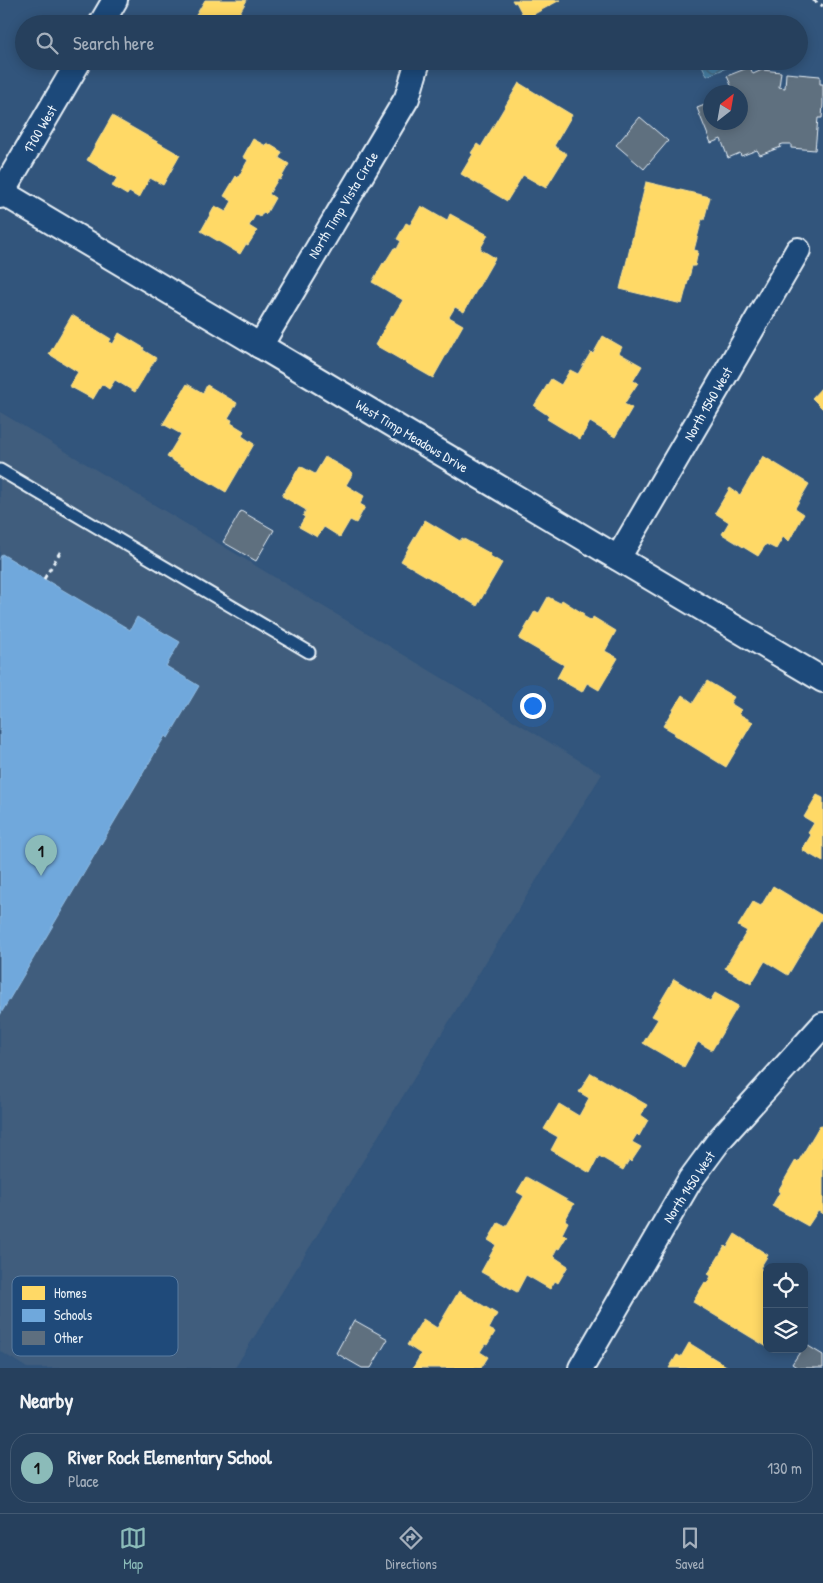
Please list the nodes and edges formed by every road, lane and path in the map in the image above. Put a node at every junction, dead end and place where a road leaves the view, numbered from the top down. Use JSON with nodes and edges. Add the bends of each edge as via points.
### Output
{"nodes":[{"id":1,"x":115,"y":0,"type":"edge"},
{"id":2,"x":813,"y":0,"type":"edge"},
{"id":3,"x":823,"y":6,"type":"edge"},
{"id":4,"x":106,"y":15,"type":"edge"},
{"id":5,"x":74,"y":70,"type":"edge"},
{"id":6,"x":415,"y":70,"type":"edge"},
{"id":7,"x":1,"y":193,"type":"edge"},
{"id":8,"x":798,"y":250,"type":"dead end"},
{"id":9,"x":260,"y":346,"type":"junction"},
{"id":10,"x":0,"y":470,"type":"edge"},
{"id":11,"x":62,"y":549,"type":"dead end"},
{"id":12,"x":618,"y":558,"type":"junction"},
{"id":13,"x":44,"y":579,"type":"dead end"},
{"id":14,"x":309,"y":652,"type":"dead end"},
{"id":15,"x":823,"y":680,"type":"edge"},
{"id":16,"x":823,"y":1025,"type":"edge"},
{"id":17,"x":581,"y":1368,"type":"edge"}],
"edges":[{"from":1,"to":4,"type":"street"},
{"from":2,"to":3,"type":"path"},
{"from":5,"to":7,"type":"street","name":"1700 West"},
{"from":6,"to":9,"type":"street","name":"North Timp Vista Circle","via":[[407,98]]},
{"from":7,"to":9,"type":"street","name":"West Timp Meadows Drive"},
{"from":8,"to":12,"type":"street","name":"North 1540 West"},
{"from":9,"to":12,"type":"street","name":"West Timp Meadows Drive"},
{"from":10,"to":14,"type":"lane"},
{"from":11,"to":13,"type":"path"},
{"from":12,"to":15,"type":"street","name":"West Timp Meadows Drive"},
{"from":16,"to":17,"type":"street","name":"North 1450 West","via":[[721,1138],[690,1180]]}]}
